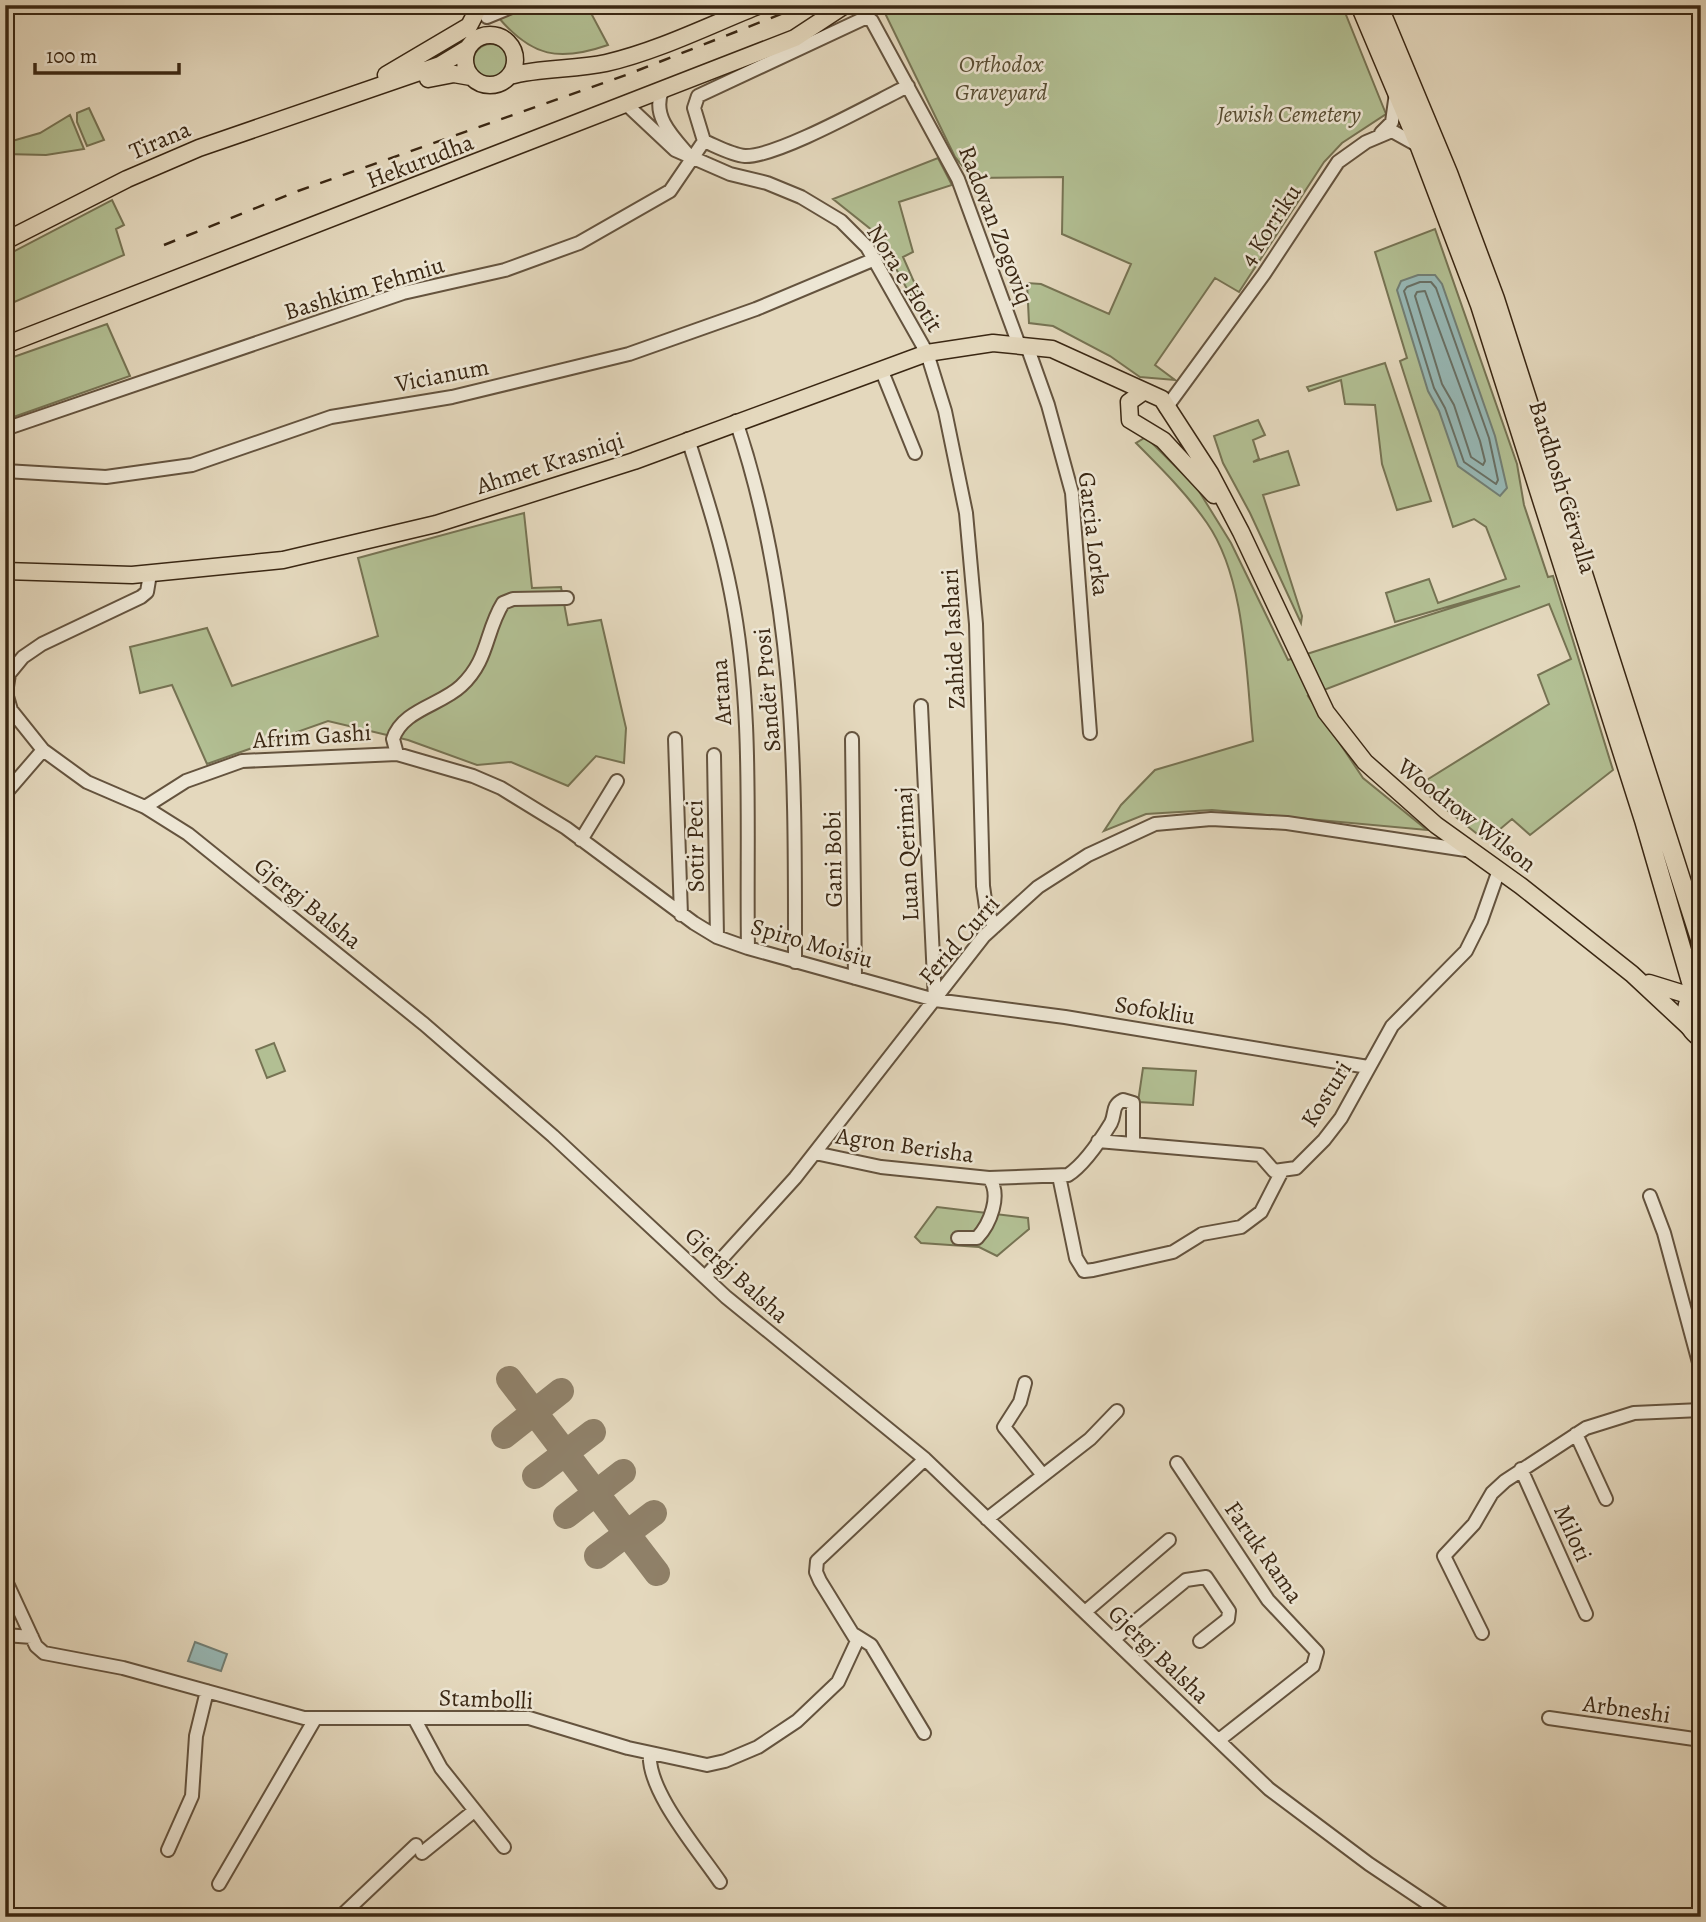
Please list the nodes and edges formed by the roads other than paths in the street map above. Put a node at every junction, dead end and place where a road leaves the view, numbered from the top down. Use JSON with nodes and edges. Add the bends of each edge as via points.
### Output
{"nodes":[{"id":1,"x":516,"y":5,"type":"edge"},
{"id":2,"x":760,"y":5,"type":"edge"},
{"id":3,"x":845,"y":5,"type":"edge"},
{"id":4,"x":1360,"y":5,"type":"edge"},
{"id":5,"x":1378,"y":5,"type":"edge"},
{"id":6,"x":483,"y":8,"type":"edge"},
{"id":7,"x":501,"y":38,"type":"junction"},
{"id":8,"x":470,"y":45,"type":"junction"},
{"id":9,"x":514,"y":53,"type":"junction"},
{"id":10,"x":570,"y":66,"type":"junction"},
{"id":11,"x":509,"y":76,"type":"junction"},
{"id":12,"x":471,"y":77,"type":"junction"},
{"id":13,"x":908,"y":86,"type":"junction"},
{"id":14,"x":1396,"y":89,"type":"junction"},
{"id":15,"x":662,"y":91,"type":"junction"},
{"id":16,"x":340,"y":99,"type":"junction"},
{"id":17,"x":626,"y":104,"type":"junction"},
{"id":18,"x":1381,"y":133,"type":"junction"},
{"id":19,"x":704,"y":141,"type":"junction"},
{"id":20,"x":1420,"y":146,"type":"junction"},
{"id":21,"x":694,"y":160,"type":"junction"},
{"id":22,"x":5,"y":242,"type":"edge"},
{"id":23,"x":875,"y":259,"type":"junction"},
{"id":24,"x":5,"y":345,"type":"edge"},
{"id":25,"x":1023,"y":345,"type":"junction"},
{"id":26,"x":928,"y":353,"type":"junction"},
{"id":27,"x":1092,"y":366,"type":"junction"},
{"id":28,"x":881,"y":369,"type":"junction"},
{"id":29,"x":1180,"y":389,"type":"junction"},
{"id":30,"x":1148,"y":392,"type":"junction"},
{"id":31,"x":1128,"y":408,"type":"junction"},
{"id":32,"x":1166,"y":409,"type":"junction"},
{"id":33,"x":736,"y":421,"type":"junction"},
{"id":34,"x":5,"y":429,"type":"edge"},
{"id":35,"x":1146,"y":430,"type":"junction"},
{"id":36,"x":688,"y":439,"type":"junction"},
{"id":37,"x":915,"y":453,"type":"dead end"},
{"id":38,"x":5,"y":471,"type":"edge"},
{"id":39,"x":1232,"y":515,"type":"junction"},
{"id":40,"x":5,"y":571,"type":"edge"},
{"id":41,"x":150,"y":574,"type":"junction"},
{"id":42,"x":567,"y":598,"type":"dead end"},
{"id":43,"x":7,"y":674,"type":"edge"},
{"id":44,"x":6,"y":699,"type":"edge"},
{"id":45,"x":921,"y":706,"type":"dead end"},
{"id":46,"x":1090,"y":733,"type":"dead end"},
{"id":47,"x":852,"y":738,"type":"dead end"},
{"id":48,"x":675,"y":739,"type":"dead end"},
{"id":49,"x":43,"y":750,"type":"junction"},
{"id":50,"x":397,"y":754,"type":"junction"},
{"id":51,"x":715,"y":755,"type":"dead end"},
{"id":52,"x":617,"y":781,"type":"dead end"},
{"id":53,"x":5,"y":794,"type":"edge"},
{"id":54,"x":145,"y":807,"type":"junction"},
{"id":55,"x":581,"y":840,"type":"junction"},
{"id":56,"x":1473,"y":852,"type":"junction"},
{"id":57,"x":1499,"y":870,"type":"junction"},
{"id":58,"x":681,"y":915,"type":"junction"},
{"id":59,"x":994,"y":927,"type":"junction"},
{"id":60,"x":717,"y":937,"type":"junction"},
{"id":61,"x":1701,"y":942,"type":"edge"},
{"id":62,"x":748,"y":948,"type":"junction"},
{"id":63,"x":794,"y":962,"type":"junction"},
{"id":64,"x":1632,"y":974,"type":"junction"},
{"id":65,"x":855,"y":978,"type":"junction"},
{"id":66,"x":1695,"y":991,"type":"edge"},
{"id":67,"x":935,"y":1000,"type":"junction"},
{"id":68,"x":1696,"y":1033,"type":"edge"},
{"id":69,"x":1368,"y":1067,"type":"junction"},
{"id":70,"x":1098,"y":1141,"type":"junction"},
{"id":71,"x":1133,"y":1144,"type":"junction"},
{"id":72,"x":815,"y":1153,"type":"junction"},
{"id":73,"x":1282,"y":1171,"type":"junction"},
{"id":74,"x":1059,"y":1176,"type":"junction"},
{"id":75,"x":989,"y":1178,"type":"junction"},
{"id":76,"x":1650,"y":1196,"type":"dead end"},
{"id":77,"x":958,"y":1238,"type":"dead end"},
{"id":78,"x":706,"y":1276,"type":"junction"},
{"id":79,"x":1701,"y":1370,"type":"edge"},
{"id":80,"x":1025,"y":1382,"type":"dead end"},
{"id":81,"x":1701,"y":1410,"type":"edge"},
{"id":82,"x":1117,"y":1411,"type":"dead end"},
{"id":83,"x":1576,"y":1434,"type":"junction"},
{"id":84,"x":925,"y":1460,"type":"junction"},
{"id":85,"x":1177,"y":1463,"type":"dead end"},
{"id":86,"x":1521,"y":1469,"type":"junction"},
{"id":87,"x":1042,"y":1474,"type":"junction"},
{"id":88,"x":1606,"y":1499,"type":"dead end"},
{"id":89,"x":986,"y":1520,"type":"junction"},
{"id":90,"x":1169,"y":1540,"type":"dead end"},
{"id":91,"x":5,"y":1579,"type":"edge"},
{"id":92,"x":1085,"y":1612,"type":"junction"},
{"id":93,"x":1586,"y":1614,"type":"dead end"},
{"id":94,"x":1482,"y":1633,"type":"dead end"},
{"id":95,"x":855,"y":1635,"type":"junction"},
{"id":96,"x":5,"y":1636,"type":"edge"},
{"id":97,"x":32,"y":1637,"type":"junction"},
{"id":98,"x":1114,"y":1639,"type":"junction"},
{"id":99,"x":1200,"y":1641,"type":"dead end"},
{"id":100,"x":207,"y":1691,"type":"junction"},
{"id":101,"x":414,"y":1718,"type":"junction"},
{"id":102,"x":1549,"y":1718,"type":"dead end"},
{"id":103,"x":315,"y":1719,"type":"junction"},
{"id":104,"x":924,"y":1733,"type":"dead end"},
{"id":105,"x":1219,"y":1740,"type":"junction"},
{"id":106,"x":1701,"y":1740,"type":"edge"},
{"id":107,"x":650,"y":1753,"type":"junction"},
{"id":108,"x":474,"y":1811,"type":"junction"},
{"id":109,"x":504,"y":1847,"type":"dead end"},
{"id":110,"x":168,"y":1850,"type":"dead end"},
{"id":111,"x":720,"y":1882,"type":"dead end"},
{"id":112,"x":219,"y":1884,"type":"dead end"},
{"id":113,"x":340,"y":1917,"type":"edge"},
{"id":114,"x":1448,"y":1917,"type":"edge"}],
"edges":[{"from":1,"to":6,"type":"street"},
{"from":2,"to":10,"type":"main road","via":[[620,59]]},
{"from":3,"to":15,"type":"main road","name":"Hekurudha","via":[[795,38]]},
{"from":4,"to":14,"type":"highway","name":"Bardhosh Gërvalla"},
{"from":5,"to":61,"type":"highway","name":"Bardhosh Gërvalla","via":[[1496,299]]},
{"from":6,"to":7,"type":"main road"},
{"from":6,"to":8,"type":"main road"},
{"from":6,"to":16,"type":"main road","via":[[461,31]]},
{"from":7,"to":8,"type":"main road","via":[[487,35]]},
{"from":7,"to":9,"type":"main road"},
{"from":8,"to":12,"type":"main road","via":[[465,63]]},
{"from":8,"to":16,"type":"main road","name":"Tirana","via":[[440,65]]},
{"from":9,"to":10,"type":"main road"},
{"from":9,"to":11,"type":"main road"},
{"from":10,"to":11,"type":"main road"},
{"from":11,"to":12,"type":"main road","via":[[486,85]]},
{"from":12,"to":16,"type":"main road","name":"Tirana","via":[[443,75]]},
{"from":13,"to":19,"type":"street","via":[[780,148],[740,155]]},
{"from":13,"to":19,"type":"street","name":"Radovan Zogoviq","via":[[877,26],[867,17],[698,96],[694,108]]},
{"from":13,"to":25,"type":"street","name":"Radovan Zogoviq","via":[[958,178]]},
{"from":14,"to":18,"type":"street","via":[[1392,122]]},
{"from":14,"to":20,"type":"highway","name":"Bardhosh Gërvalla"},
{"from":15,"to":17,"type":"main road","name":"Hekurudha"},
{"from":15,"to":21,"type":"street","via":[[659,107],[664,124]]},
{"from":16,"to":22,"type":"main road","name":"Tirana","via":[[176,157]]},
{"from":17,"to":21,"type":"street","name":"Nora e Hotit","via":[[662,141]]},
{"from":17,"to":24,"type":"main road","name":"Hekurudha"},
{"from":18,"to":20,"type":"street","via":[[1398,132]]},
{"from":18,"to":29,"type":"street","name":"4 Korriku","via":[[1345,155],[1331,171],[1264,274]]},
{"from":19,"to":21,"type":"street","name":"Bashkim Fehmiu"},
{"from":20,"to":66,"type":"highway","name":"Bardhosh Gërvalla","via":[[1480,305]]},
{"from":21,"to":23,"type":"street","name":"Nora e Hotit","via":[[801,197],[841,221]]},
{"from":21,"to":34,"type":"street","name":"Bashkim Fehmiu","via":[[670,191],[579,243],[505,270],[403,293]]},
{"from":23,"to":26,"type":"street","name":"Nora e Hotit"},
{"from":23,"to":38,"type":"street","name":"Vicianum","via":[[756,309],[629,354],[468,393],[341,415],[192,465],[106,477]]},
{"from":25,"to":26,"type":"main road","name":"Ahmet Krasniqi","via":[[970,344]]},
{"from":25,"to":27,"type":"main road","name":"Ahmet Krasniqi","via":[[1065,353]]},
{"from":25,"to":46,"type":"street","name":"Garcia Lorka","via":[[1048,405],[1072,492]]},
{"from":26,"to":28,"type":"main road","name":"Ahmet Krasniqi"},
{"from":26,"to":59,"type":"street","name":"Zahide Jashari","via":[[966,513],[976,624],[983,886]]},
{"from":27,"to":30,"type":"main road","name":"Ahmet Krasniqi"},
{"from":27,"to":31,"type":"main road","name":"Ahmet Krasniqi","via":[[1114,386]]},
{"from":28,"to":33,"type":"main road","name":"Ahmet Krasniqi"},
{"from":28,"to":37,"type":"street"},
{"from":29,"to":30,"type":"street"},
{"from":29,"to":32,"type":"street","name":"4 Korriku"},
{"from":30,"to":31,"type":"main road","via":[[1133,397]]},
{"from":30,"to":32,"type":"main road","name":"Ahmet Krasniqi","via":[[1162,399]]},
{"from":31,"to":35,"type":"main road","via":[[1134,425]]},
{"from":32,"to":35,"type":"main road","via":[[1163,421]]},
{"from":32,"to":39,"type":"main road","name":"Ahmet Krasniqi","via":[[1196,450]]},
{"from":33,"to":36,"type":"main road","name":"Ahmet Krasniqi"},
{"from":33,"to":63,"type":"street","name":"Sandër Prosi","via":[[765,515],[786,641],[793,716]]},
{"from":35,"to":39,"type":"main road","via":[[1175,450]]},
{"from":36,"to":41,"type":"main road","name":"Ahmet Krasniqi","via":[[436,524],[263,564]]},
{"from":36,"to":62,"type":"street","name":"Artana","via":[[713,520],[736,626],[746,752]]},
{"from":39,"to":56,"type":"main road","name":"Woodrow Wilson","via":[[1312,687],[1344,738],[1385,783]]},
{"from":40,"to":41,"type":"main road","name":"Ahmet Krasniqi"},
{"from":41,"to":43,"type":"street","name":"Gjergj Balsha","via":[[147,592],[141,597],[42,644]]},
{"from":42,"to":50,"type":"street","name":"Afrim Gashi","via":[[503,603],[486,653],[475,669],[451,695],[407,719],[393,739]]},
{"from":43,"to":44,"type":"street","name":"Gjergj Balsha"},
{"from":44,"to":49,"type":"street","name":"Gjergj Balsha"},
{"from":45,"to":67,"type":"street","name":"Luan Qerimaj"},
{"from":47,"to":65,"type":"street","name":"Gani Bobi"},
{"from":48,"to":58,"type":"street"},
{"from":49,"to":53,"type":"street"},
{"from":49,"to":54,"type":"street","name":"Gjergj Balsha","via":[[87,782]]},
{"from":50,"to":54,"type":"street","name":"Afrim Gashi","via":[[242,761],[186,781]]},
{"from":50,"to":55,"type":"street","name":"Spiro Moisiu","via":[[487,781]]},
{"from":51,"to":60,"type":"street","name":"Sotir Peci"},
{"from":52,"to":55,"type":"street"},
{"from":54,"to":78,"type":"street","name":"Gjergj Balsha","via":[[205,846],[455,1050]]},
{"from":55,"to":58,"type":"street","name":"Spiro Moisiu"},
{"from":56,"to":57,"type":"main road","name":"Woodrow Wilson"},
{"from":56,"to":59,"type":"street","name":"Ferid Curri","via":[[1287,823],[1170,822],[1140,829],[1088,855],[1038,887]]},
{"from":57,"to":64,"type":"main road","name":"Woodrow Wilson"},
{"from":57,"to":69,"type":"street","name":"Kosturi","via":[[1466,951],[1392,1026]]},
{"from":58,"to":60,"type":"street","name":"Spiro Moisiu"},
{"from":59,"to":67,"type":"street","name":"Ferid Curri"},
{"from":60,"to":62,"type":"street","name":"Spiro Moisiu"},
{"from":62,"to":63,"type":"street","name":"Spiro Moisiu"},
{"from":63,"to":65,"type":"street","name":"Spiro Moisiu"},
{"from":64,"to":66,"type":"main road","via":[[1660,989]]},
{"from":64,"to":68,"type":"main road"},
{"from":65,"to":67,"type":"street","name":"Spiro Moisiu"},
{"from":66,"to":68,"type":"highway","name":"Bardhosh Gërvalla","via":[[1686,1012]]},
{"from":67,"to":69,"type":"street","name":"Sofokliu"},
{"from":67,"to":72,"type":"street","name":"Ferid Curri"},
{"from":69,"to":73,"type":"street","name":"Kosturi","via":[[1324,1140],[1296,1168]]},
{"from":70,"to":71,"type":"street"},
{"from":70,"to":71,"type":"street","via":[[1113,1118],[1114,1106],[1130,1100]]},
{"from":70,"to":74,"type":"street","via":[[1075,1171]]},
{"from":71,"to":73,"type":"street","via":[[1260,1154],[1274,1171]]},
{"from":72,"to":75,"type":"street","name":"Agron Berisha","via":[[869,1165]]},
{"from":72,"to":78,"type":"street","name":"Ferid Curri"},
{"from":73,"to":74,"type":"street","via":[[1261,1212],[1241,1227],[1202,1234],[1173,1252],[1093,1270],[1084,1270],[1076,1258]]},
{"from":74,"to":75,"type":"street","name":"Agron Berisha"},
{"from":75,"to":77,"type":"street","name":"Agron Berisha","via":[[995,1192],[992,1215],[977,1238]]},
{"from":76,"to":79,"type":"street"},
{"from":78,"to":84,"type":"street","name":"Gjergj Balsha"},
{"from":80,"to":87,"type":"street","via":[[1020,1402],[1004,1427]]},
{"from":81,"to":83,"type":"street","via":[[1616,1416]]},
{"from":82,"to":87,"type":"street","via":[[1090,1439]]},
{"from":83,"to":86,"type":"street"},
{"from":83,"to":88,"type":"street"},
{"from":84,"to":89,"type":"street","name":"Gjergj Balsha"},
{"from":84,"to":95,"type":"street","via":[[817,1561],[820,1581]]},
{"from":85,"to":105,"type":"street","name":"Faruk Rama","via":[[1268,1600],[1317,1651],[1313,1665]]},
{"from":86,"to":93,"type":"street","name":"Miloti"},
{"from":86,"to":94,"type":"street","via":[[1492,1493],[1474,1524],[1444,1556]]},
{"from":87,"to":89,"type":"street"},
{"from":89,"to":92,"type":"street","name":"Gjergj Balsha"},
{"from":90,"to":92,"type":"street"},
{"from":91,"to":97,"type":"street","name":"Stambolli"},
{"from":92,"to":98,"type":"street","name":"Gjergj Balsha"},
{"from":95,"to":104,"type":"street","via":[[871,1645]]},
{"from":95,"to":107,"type":"street","name":"Stambolli","via":[[856,1645],[838,1682],[797,1721],[758,1746],[707,1765]]},
{"from":96,"to":97,"type":"street"},
{"from":97,"to":100,"type":"street","name":"Stambolli","via":[[44,1653]]},
{"from":98,"to":99,"type":"street","via":[[1186,1580],[1206,1577],[1229,1611],[1228,1619]]},
{"from":98,"to":105,"type":"street","name":"Gjergj Balsha"},
{"from":100,"to":103,"type":"street","name":"Stambolli"},
{"from":100,"to":110,"type":"street","via":[[198,1721],[192,1796]]},
{"from":101,"to":103,"type":"street","name":"Stambolli"},
{"from":101,"to":107,"type":"street","name":"Stambolli","via":[[529,1717]]},
{"from":101,"to":108,"type":"street","via":[[432,1755]]},
{"from":102,"to":106,"type":"street","name":"Arbneshi"},
{"from":103,"to":112,"type":"street"},
{"from":105,"to":114,"type":"street","name":"Gjergj Balsha","via":[[1294,1808]]},
{"from":107,"to":111,"type":"street","via":[[650,1769],[667,1804]]},
{"from":108,"to":109,"type":"street"},
{"from":108,"to":113,"type":"street","via":[[419,1849]]}]}
